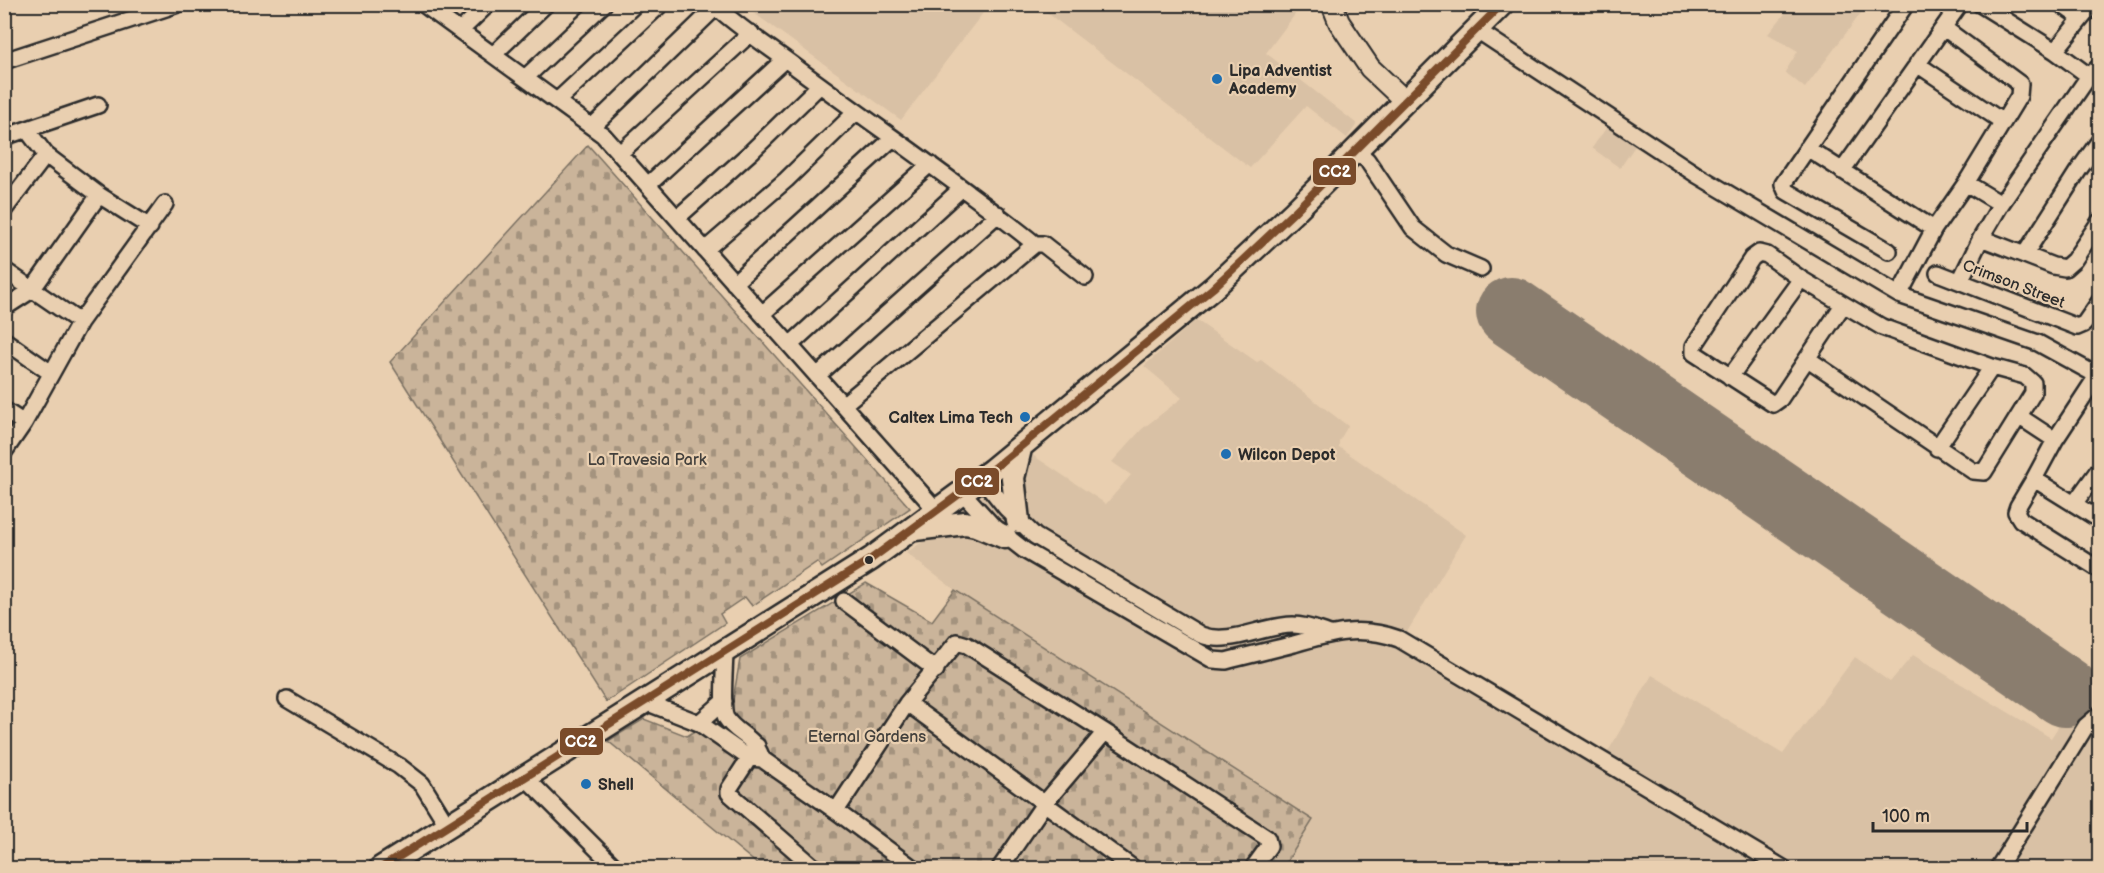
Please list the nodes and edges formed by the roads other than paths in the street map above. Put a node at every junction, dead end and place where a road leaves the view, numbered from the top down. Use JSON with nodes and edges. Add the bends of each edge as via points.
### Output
{"nodes":[{"id":1,"x":178,"y":4,"type":"edge"},
{"id":2,"x":423,"y":4,"type":"edge"},
{"id":3,"x":488,"y":4,"type":"edge"},
{"id":4,"x":546,"y":4,"type":"edge"},
{"id":5,"x":604,"y":4,"type":"edge"},
{"id":6,"x":661,"y":4,"type":"edge"},
{"id":7,"x":1332,"y":4,"type":"edge"},
{"id":8,"x":1502,"y":4,"type":"edge"},
{"id":9,"x":1906,"y":4,"type":"edge"},
{"id":10,"x":1960,"y":4,"type":"edge"},
{"id":11,"x":1980,"y":4,"type":"edge"},
{"id":12,"x":2061,"y":4,"type":"edge"},
{"id":13,"x":2093,"y":4,"type":"edge"},
{"id":14,"x":715,"y":6,"type":"edge"},
{"id":15,"x":2081,"y":18,"type":"junction"},
{"id":16,"x":1944,"y":28,"type":"junction"},
{"id":17,"x":1476,"y":30,"type":"junction"},
{"id":18,"x":460,"y":31,"type":"junction"},
{"id":19,"x":751,"y":33,"type":"junction"},
{"id":20,"x":2055,"y":51,"type":"junction"},
{"id":21,"x":493,"y":55,"type":"junction"},
{"id":22,"x":785,"y":59,"type":"junction"},
{"id":23,"x":4,"y":61,"type":"edge"},
{"id":24,"x":1917,"y":64,"type":"junction"},
{"id":25,"x":2094,"y":71,"type":"edge"},
{"id":26,"x":525,"y":78,"type":"junction"},
{"id":27,"x":820,"y":85,"type":"junction"},
{"id":28,"x":557,"y":100,"type":"junction"},
{"id":29,"x":1405,"y":101,"type":"junction"},
{"id":30,"x":98,"y":105,"type":"dead end"},
{"id":31,"x":856,"y":112,"type":"junction"},
{"id":32,"x":2003,"y":122,"type":"junction"},
{"id":33,"x":593,"y":126,"type":"junction"},
{"id":34,"x":27,"y":130,"type":"junction"},
{"id":35,"x":4,"y":137,"type":"edge"},
{"id":36,"x":892,"y":139,"type":"junction"},
{"id":37,"x":2100,"y":140,"type":"edge"},
{"id":38,"x":1807,"y":148,"type":"junction"},
{"id":39,"x":1354,"y":151,"type":"junction"},
{"id":40,"x":620,"y":153,"type":"junction"},
{"id":41,"x":46,"y":155,"type":"junction"},
{"id":42,"x":930,"y":164,"type":"junction"},
{"id":43,"x":1842,"y":171,"type":"junction"},
{"id":44,"x":1966,"y":183,"type":"junction"},
{"id":45,"x":648,"y":185,"type":"junction"},
{"id":46,"x":962,"y":188,"type":"junction"},
{"id":47,"x":99,"y":195,"type":"junction"},
{"id":48,"x":165,"y":204,"type":"dead end"},
{"id":49,"x":2001,"y":204,"type":"junction"},
{"id":50,"x":4,"y":210,"type":"edge"},
{"id":51,"x":998,"y":213,"type":"junction"},
{"id":52,"x":677,"y":218,"type":"junction"},
{"id":53,"x":2100,"y":221,"type":"edge"},
{"id":54,"x":150,"y":227,"type":"junction"},
{"id":55,"x":1934,"y":229,"type":"junction"},
{"id":56,"x":1981,"y":238,"type":"junction"},
{"id":57,"x":2088,"y":240,"type":"junction"},
{"id":58,"x":1035,"y":244,"type":"junction"},
{"id":59,"x":705,"y":250,"type":"junction"},
{"id":60,"x":1889,"y":251,"type":"dead end"},
{"id":61,"x":2100,"y":251,"type":"edge"},
{"id":62,"x":2025,"y":254,"type":"junction"},
{"id":63,"x":1481,"y":269,"type":"dead end"},
{"id":64,"x":4,"y":270,"type":"edge"},
{"id":65,"x":1938,"y":273,"type":"dead end"},
{"id":66,"x":1085,"y":277,"type":"dead end"},
{"id":67,"x":1801,"y":279,"type":"junction"},
{"id":68,"x":1960,"y":281,"type":"junction"},
{"id":69,"x":735,"y":283,"type":"junction"},
{"id":70,"x":32,"y":290,"type":"junction"},
{"id":71,"x":1899,"y":295,"type":"junction"},
{"id":72,"x":2100,"y":301,"type":"edge"},
{"id":73,"x":1843,"y":305,"type":"junction"},
{"id":74,"x":4,"y":308,"type":"edge"},
{"id":75,"x":762,"y":314,"type":"junction"},
{"id":76,"x":80,"y":322,"type":"junction"},
{"id":77,"x":4,"y":340,"type":"edge"},
{"id":78,"x":790,"y":345,"type":"junction"},
{"id":79,"x":1808,"y":359,"type":"junction"},
{"id":80,"x":1992,"y":367,"type":"junction"},
{"id":81,"x":51,"y":373,"type":"junction"},
{"id":82,"x":817,"y":376,"type":"junction"},
{"id":83,"x":1730,"y":377,"type":"junction"},
{"id":84,"x":2098,"y":377,"type":"edge"},
{"id":85,"x":843,"y":405,"type":"junction"},
{"id":86,"x":4,"y":410,"type":"edge"},
{"id":87,"x":2020,"y":417,"type":"junction"},
{"id":88,"x":24,"y":423,"type":"junction"},
{"id":89,"x":2055,"y":440,"type":"junction"},
{"id":90,"x":1937,"y":448,"type":"junction"},
{"id":91,"x":1020,"y":449,"type":"junction"},
{"id":92,"x":4,"y":452,"type":"edge"},
{"id":93,"x":2100,"y":468,"type":"edge"},
{"id":94,"x":982,"y":478,"type":"junction"},
{"id":95,"x":2034,"y":479,"type":"junction"},
{"id":96,"x":963,"y":493,"type":"junction"},
{"id":97,"x":2074,"y":504,"type":"junction"},
{"id":98,"x":938,"y":512,"type":"junction"},
{"id":99,"x":2100,"y":520,"type":"edge"},
{"id":100,"x":914,"y":529,"type":"junction"},
{"id":101,"x":1012,"y":529,"type":"junction"},
{"id":102,"x":2100,"y":570,"type":"edge"},
{"id":103,"x":844,"y":601,"type":"dead end"},
{"id":104,"x":1257,"y":631,"type":"junction"},
{"id":105,"x":1330,"y":634,"type":"junction"},
{"id":106,"x":725,"y":651,"type":"junction"},
{"id":107,"x":1262,"y":652,"type":"junction"},
{"id":108,"x":936,"y":670,"type":"junction"},
{"id":109,"x":287,"y":699,"type":"dead end"},
{"id":110,"x":643,"y":701,"type":"junction"},
{"id":111,"x":724,"y":701,"type":"junction"},
{"id":112,"x":908,"y":703,"type":"junction"},
{"id":113,"x":2100,"y":714,"type":"edge"},
{"id":114,"x":699,"y":723,"type":"junction"},
{"id":115,"x":1105,"y":732,"type":"junction"},
{"id":116,"x":756,"y":754,"type":"junction"},
{"id":117,"x":525,"y":777,"type":"junction"},
{"id":118,"x":1044,"y":804,"type":"junction"},
{"id":119,"x":836,"y":811,"type":"junction"},
{"id":120,"x":448,"y":826,"type":"junction"},
{"id":121,"x":381,"y":868,"type":"edge"},
{"id":122,"x":616,"y":868,"type":"edge"},
{"id":123,"x":815,"y":868,"type":"edge"},
{"id":124,"x":913,"y":868,"type":"edge"},
{"id":125,"x":1000,"y":868,"type":"edge"},
{"id":126,"x":1133,"y":868,"type":"edge"},
{"id":127,"x":1252,"y":868,"type":"edge"},
{"id":128,"x":1783,"y":868,"type":"edge"},
{"id":129,"x":1998,"y":868,"type":"edge"}],
"edges":[{"from":1,"to":23,"type":"street"},
{"from":2,"to":18,"type":"street"},
{"from":3,"to":18,"type":"street"},
{"from":4,"to":21,"type":"street"},
{"from":5,"to":26,"type":"street"},
{"from":6,"to":28,"type":"street"},
{"from":7,"to":29,"type":"main road","via":[[1339,22],[1370,68]]},
{"from":8,"to":17,"type":"highway"},
{"from":9,"to":38,"type":"street"},
{"from":10,"to":16,"type":"street"},
{"from":11,"to":20,"type":"street"},
{"from":12,"to":15,"type":"street"},
{"from":13,"to":15,"type":"street"},
{"from":14,"to":19,"type":"street"},
{"from":14,"to":33,"type":"street"},
{"from":15,"to":20,"type":"street"},
{"from":16,"to":24,"type":"street"},
{"from":16,"to":32,"type":"street","via":[[2020,84],[2019,96]]},
{"from":17,"to":29,"type":"highway"},
{"from":17,"to":71,"type":"street","via":[[1697,175]]},
{"from":18,"to":21,"type":"street"},
{"from":19,"to":22,"type":"street"},
{"from":19,"to":40,"type":"street"},
{"from":20,"to":25,"type":"street"},
{"from":21,"to":26,"type":"street"},
{"from":22,"to":27,"type":"street"},
{"from":22,"to":45,"type":"street"},
{"from":24,"to":32,"type":"street"},
{"from":24,"to":43,"type":"street"},
{"from":25,"to":49,"type":"street"},
{"from":26,"to":28,"type":"street"},
{"from":27,"to":31,"type":"street"},
{"from":27,"to":52,"type":"street"},
{"from":28,"to":33,"type":"street"},
{"from":29,"to":39,"type":"highway"},
{"from":30,"to":34,"type":"street"},
{"from":31,"to":36,"type":"street"},
{"from":31,"to":59,"type":"street"},
{"from":32,"to":44,"type":"street"},
{"from":33,"to":40,"type":"street"},
{"from":34,"to":35,"type":"street"},
{"from":34,"to":41,"type":"street"},
{"from":36,"to":42,"type":"street"},
{"from":36,"to":69,"type":"street"},
{"from":37,"to":62,"type":"street"},
{"from":38,"to":43,"type":"street"},
{"from":38,"to":60,"type":"street","via":[[1783,184],[1786,190]]},
{"from":39,"to":63,"type":"street","via":[[1367,160],[1413,228],[1446,254]]},
{"from":39,"to":91,"type":"highway","via":[[1213,288]]},
{"from":40,"to":45,"type":"street"},
{"from":41,"to":47,"type":"street"},
{"from":41,"to":50,"type":"street"},
{"from":42,"to":46,"type":"street"},
{"from":42,"to":75,"type":"street"},
{"from":43,"to":55,"type":"street"},
{"from":44,"to":49,"type":"street"},
{"from":44,"to":55,"type":"street"},
{"from":45,"to":52,"type":"street"},
{"from":46,"to":51,"type":"street"},
{"from":46,"to":78,"type":"street"},
{"from":47,"to":54,"type":"street"},
{"from":47,"to":70,"type":"street"},
{"from":48,"to":54,"type":"street"},
{"from":49,"to":56,"type":"street"},
{"from":51,"to":58,"type":"street"},
{"from":51,"to":82,"type":"street"},
{"from":52,"to":59,"type":"street"},
{"from":53,"to":57,"type":"street"},
{"from":54,"to":76,"type":"street"},
{"from":55,"to":71,"type":"street"},
{"from":56,"to":62,"type":"street"},
{"from":56,"to":68,"type":"street"},
{"from":57,"to":61,"type":"street"},
{"from":57,"to":62,"type":"street","via":[[2065,268]]},
{"from":58,"to":66,"type":"street","via":[[1043,244]]},
{"from":58,"to":85,"type":"street"},
{"from":59,"to":69,"type":"street"},
{"from":64,"to":70,"type":"street"},
{"from":65,"to":68,"type":"street","name":"Crimson Street"},
{"from":67,"to":73,"type":"street"},
{"from":67,"to":83,"type":"street"},
{"from":67,"to":83,"type":"street","via":[[1767,255],[1759,253],[1752,258],[1694,346],[1699,358]]},
{"from":68,"to":72,"type":"street","name":"Crimson Street","via":[[2077,327],[2084,324]]},
{"from":69,"to":75,"type":"street"},
{"from":70,"to":74,"type":"street"},
{"from":70,"to":76,"type":"street"},
{"from":71,"to":84,"type":"street","via":[[2038,343]]},
{"from":73,"to":79,"type":"street"},
{"from":73,"to":80,"type":"street","via":[[1882,327]]},
{"from":75,"to":78,"type":"street"},
{"from":76,"to":81,"type":"street"},
{"from":77,"to":81,"type":"street"},
{"from":78,"to":82,"type":"street"},
{"from":79,"to":83,"type":"street","via":[[1773,404]]},
{"from":79,"to":90,"type":"street"},
{"from":80,"to":87,"type":"street","via":[[2025,376],[2033,383],[2033,393]]},
{"from":80,"to":90,"type":"street"},
{"from":81,"to":88,"type":"street"},
{"from":82,"to":85,"type":"street"},
{"from":84,"to":89,"type":"street"},
{"from":85,"to":98,"type":"street"},
{"from":86,"to":88,"type":"street"},
{"from":87,"to":89,"type":"street"},
{"from":87,"to":90,"type":"street","via":[[1984,472],[1973,471]]},
{"from":88,"to":92,"type":"street"},
{"from":89,"to":95,"type":"street"},
{"from":91,"to":94,"type":"highway"},
{"from":91,"to":101,"type":"highway","via":[[1013,478]]},
{"from":93,"to":97,"type":"street"},
{"from":94,"to":96,"type":"highway"},
{"from":94,"to":101,"type":"street"},
{"from":95,"to":97,"type":"street"},
{"from":95,"to":102,"type":"street","via":[[2016,512],[2021,520]]},
{"from":96,"to":98,"type":"highway"},
{"from":96,"to":101,"type":"street","via":[[992,525]]},
{"from":97,"to":99,"type":"street"},
{"from":98,"to":100,"type":"highway"},
{"from":100,"to":101,"type":"highway","via":[[965,523]]},
{"from":100,"to":106,"type":"highway"},
{"from":101,"to":104,"type":"street","via":[[1035,536],[1201,635],[1211,639]]},
{"from":101,"to":107,"type":"street","via":[[1054,568],[1213,660],[1226,661]]},
{"from":103,"to":108,"type":"street"},
{"from":104,"to":105,"type":"street","via":[[1292,625]]},
{"from":104,"to":107,"type":"street"},
{"from":105,"to":107,"type":"street"},
{"from":105,"to":128,"type":"street","via":[[1381,632],[1399,639]]},
{"from":106,"to":110,"type":"highway"},
{"from":106,"to":111,"type":"street"},
{"from":108,"to":112,"type":"street"},
{"from":108,"to":115,"type":"street","via":[[957,642],[967,645]]},
{"from":109,"to":120,"type":"street","via":[[422,784]]},
{"from":110,"to":114,"type":"street"},
{"from":110,"to":117,"type":"highway"},
{"from":111,"to":114,"type":"street"},
{"from":111,"to":116,"type":"street","via":[[727,719]]},
{"from":112,"to":118,"type":"street"},
{"from":112,"to":119,"type":"street"},
{"from":113,"to":129,"type":"street","via":[[2086,726]]},
{"from":114,"to":116,"type":"street"},
{"from":115,"to":118,"type":"street"},
{"from":115,"to":127,"type":"street","via":[[1267,838],[1269,846]]},
{"from":116,"to":119,"type":"street"},
{"from":116,"to":123,"type":"street","via":[[729,789],[731,796]]},
{"from":117,"to":120,"type":"highway"},
{"from":117,"to":122,"type":"street"},
{"from":118,"to":125,"type":"street"},
{"from":118,"to":126,"type":"street"},
{"from":119,"to":124,"type":"street"},
{"from":120,"to":121,"type":"highway"}]}
